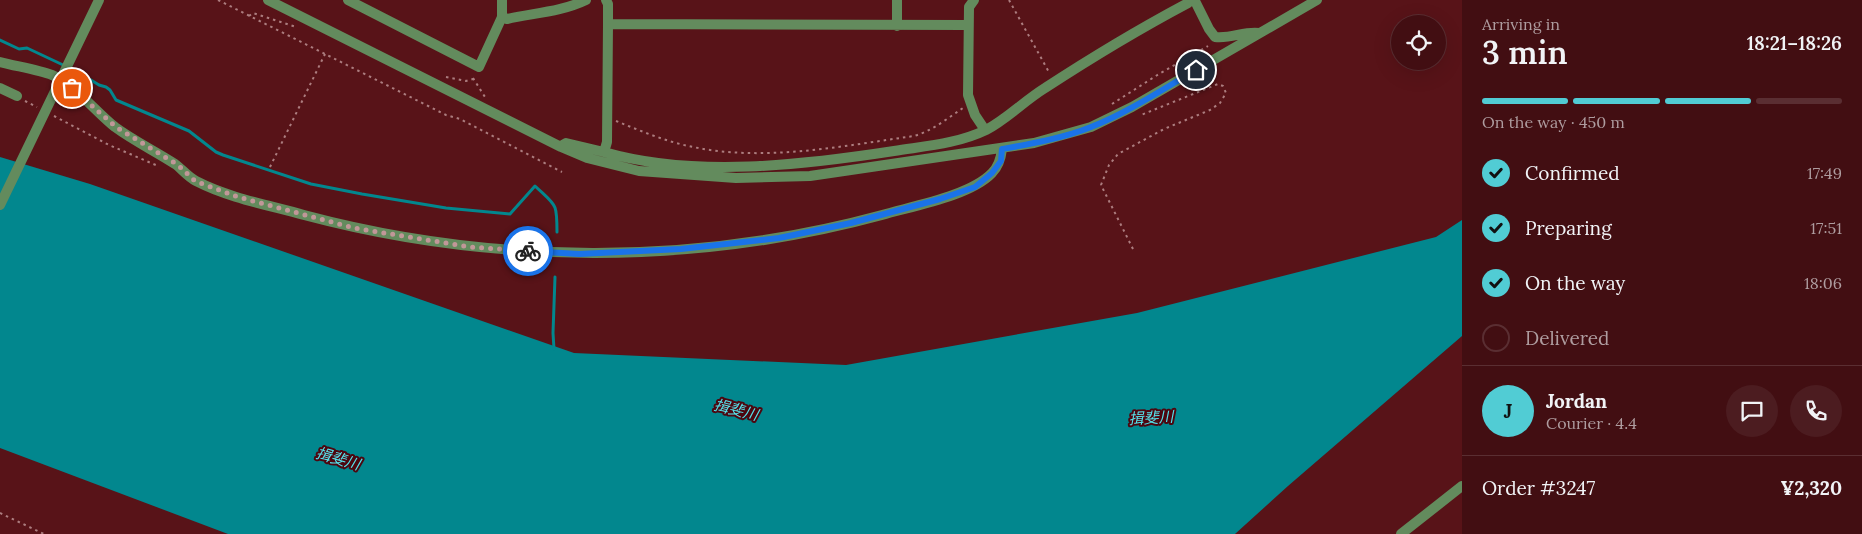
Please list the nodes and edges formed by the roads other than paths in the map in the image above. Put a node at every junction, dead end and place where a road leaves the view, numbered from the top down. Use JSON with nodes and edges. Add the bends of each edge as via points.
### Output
{"nodes":[{"id":1,"x":99,"y":0,"type":"edge"},
{"id":2,"x":268,"y":0,"type":"edge"},
{"id":3,"x":348,"y":0,"type":"edge"},
{"id":4,"x":502,"y":0,"type":"edge"},
{"id":5,"x":586,"y":0,"type":"edge"},
{"id":6,"x":606,"y":0,"type":"edge"},
{"id":7,"x":897,"y":0,"type":"edge"},
{"id":8,"x":974,"y":0,"type":"edge"},
{"id":9,"x":1317,"y":0,"type":"edge"},
{"id":10,"x":1192,"y":1,"type":"edge"},
{"id":11,"x":502,"y":17,"type":"junction"},
{"id":12,"x":608,"y":24,"type":"junction"},
{"id":13,"x":968,"y":25,"type":"junction"},
{"id":14,"x":897,"y":26,"type":"junction"},
{"id":15,"x":1260,"y":34,"type":"junction"},
{"id":16,"x":0,"y":62,"type":"edge"},
{"id":17,"x":0,"y":88,"type":"edge"},
{"id":18,"x":17,"y":96,"type":"dead end"},
{"id":19,"x":985,"y":130,"type":"junction"},
{"id":20,"x":560,"y":147,"type":"junction"},
{"id":21,"x":1002,"y":149,"type":"junction"},
{"id":22,"x":604,"y":152,"type":"junction"},
{"id":23,"x":0,"y":205,"type":"edge"},
{"id":24,"x":1462,"y":486,"type":"edge"},
{"id":25,"x":1401,"y":534,"type":"edge"}],
"edges":[{"from":1,"to":23,"type":"street","bridge":true},
{"from":2,"to":20,"type":"street"},
{"from":3,"to":11,"type":"street","via":[[478,67]]},
{"from":4,"to":11,"type":"street"},
{"from":5,"to":11,"type":"street","via":[[552,11],[507,19]]},
{"from":6,"to":12,"type":"street"},
{"from":7,"to":14,"type":"street"},
{"from":8,"to":13,"type":"street","via":[[969,7]]},
{"from":9,"to":15,"type":"street"},
{"from":10,"to":15,"type":"street","via":[[1216,37],[1252,32]]},
{"from":10,"to":19,"type":"street","via":[[1054,82]]},
{"from":12,"to":14,"type":"street"},
{"from":12,"to":22,"type":"street","via":[[608,142]]},
{"from":13,"to":14,"type":"street"},
{"from":13,"to":19,"type":"street","via":[[968,95]]},
{"from":15,"to":21,"type":"street","via":[[1091,127]]},
{"from":16,"to":21,"type":"street","via":[[53,76],[72,88],[116,127],[178,165],[195,181],[238,197],[354,228],[470,247],[579,254],[681,249],[779,238],[851,223],[975,187],[1001,161]]},
{"from":17,"to":18,"type":"street"},
{"from":19,"to":22,"type":"street","via":[[937,144],[842,159],[754,167],[682,165],[629,159]]},
{"from":20,"to":21,"type":"street","via":[[587,158],[639,171],[736,178],[810,176]]},
{"from":20,"to":22,"type":"street","via":[[566,143]]},
{"from":24,"to":25,"type":"street"}]}
